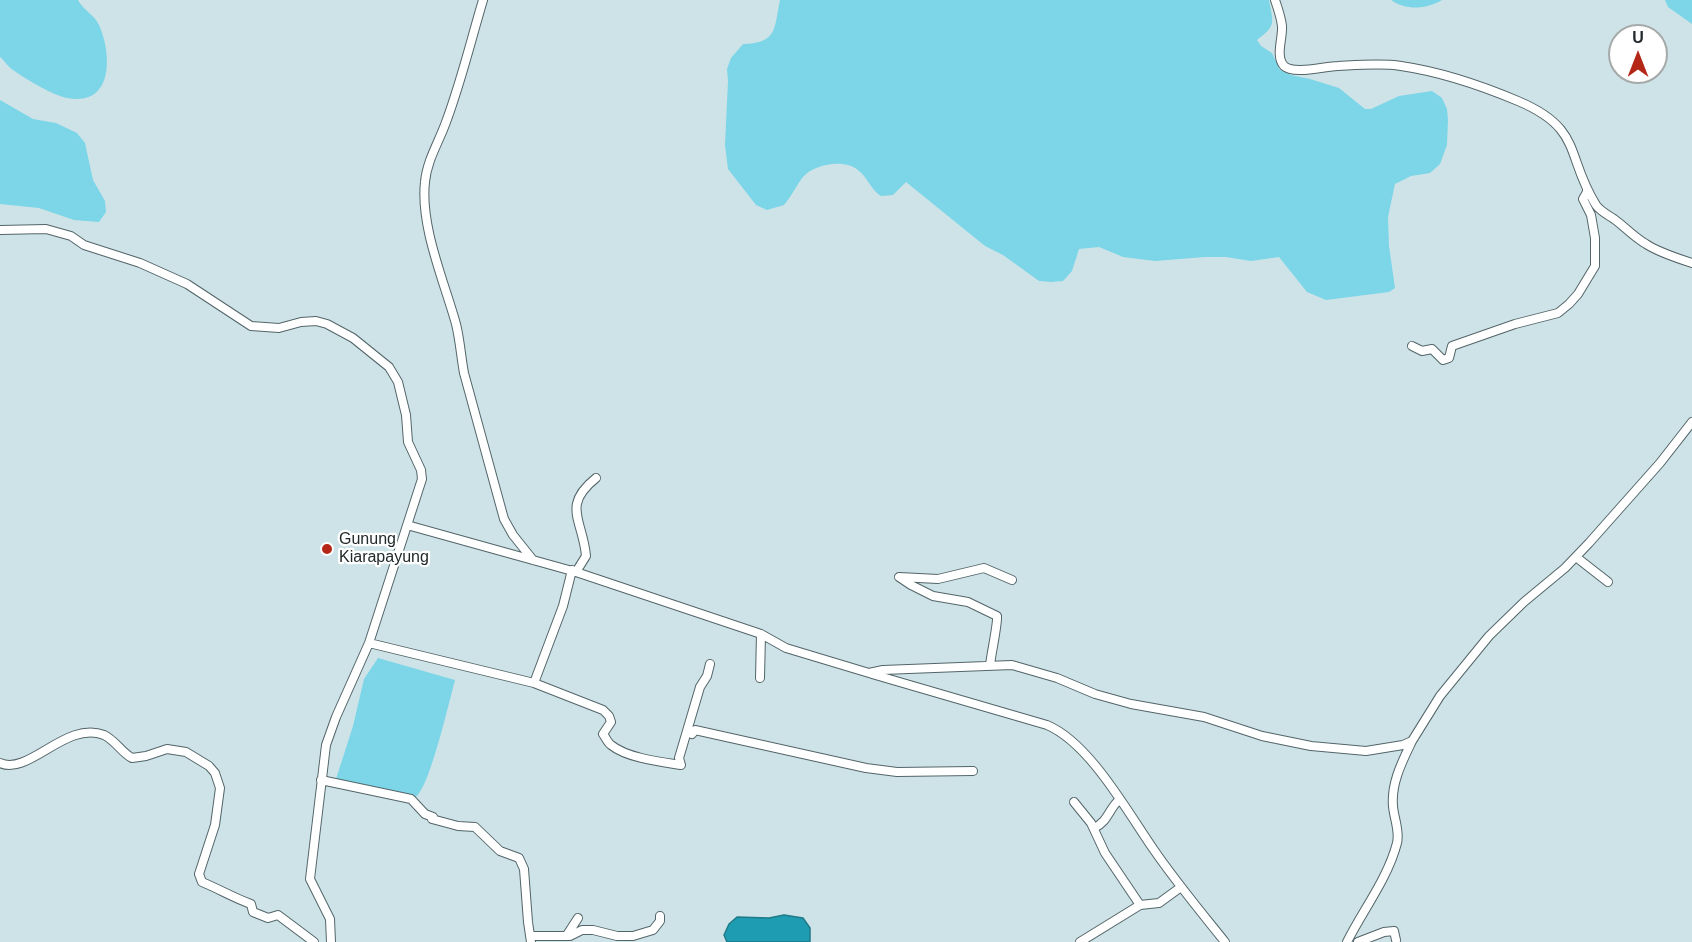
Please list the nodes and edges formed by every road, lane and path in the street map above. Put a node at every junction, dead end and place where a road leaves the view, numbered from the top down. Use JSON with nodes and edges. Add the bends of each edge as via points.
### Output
{"nodes":[{"id":1,"x":483,"y":0,"type":"edge"},
{"id":2,"x":1275,"y":0,"type":"edge"},
{"id":3,"x":1587,"y":189,"type":"junction"},
{"id":4,"x":0,"y":230,"type":"edge"},
{"id":5,"x":1692,"y":263,"type":"edge"},
{"id":6,"x":1412,"y":346,"type":"dead end"},
{"id":7,"x":1692,"y":422,"type":"edge"},
{"id":8,"x":596,"y":478,"type":"dead end"},
{"id":9,"x":407,"y":525,"type":"junction"},
{"id":10,"x":1576,"y":557,"type":"junction"},
{"id":11,"x":533,"y":560,"type":"junction"},
{"id":12,"x":574,"y":571,"type":"junction"},
{"id":13,"x":1012,"y":580,"type":"dead end"},
{"id":14,"x":1608,"y":582,"type":"dead end"},
{"id":15,"x":761,"y":634,"type":"junction"},
{"id":16,"x":369,"y":643,"type":"junction"},
{"id":17,"x":710,"y":663,"type":"dead end"},
{"id":18,"x":990,"y":665,"type":"junction"},
{"id":19,"x":869,"y":673,"type":"junction"},
{"id":20,"x":760,"y":678,"type":"dead end"},
{"id":21,"x":534,"y":683,"type":"junction"},
{"id":22,"x":687,"y":731,"type":"junction"},
{"id":23,"x":1412,"y":741,"type":"junction"},
{"id":24,"x":0,"y":763,"type":"edge"},
{"id":25,"x":973,"y":771,"type":"dead end"},
{"id":26,"x":321,"y":780,"type":"junction"},
{"id":27,"x":1120,"y":799,"type":"junction"},
{"id":28,"x":1074,"y":802,"type":"dead end"},
{"id":29,"x":1094,"y":828,"type":"junction"},
{"id":30,"x":1181,"y":887,"type":"junction"},
{"id":31,"x":1140,"y":905,"type":"junction"},
{"id":32,"x":660,"y":916,"type":"dead end"},
{"id":33,"x":578,"y":918,"type":"dead end"},
{"id":34,"x":567,"y":936,"type":"junction"},
{"id":35,"x":531,"y":939,"type":"edge"},
{"id":36,"x":1396,"y":940,"type":"dead end"},
{"id":37,"x":314,"y":942,"type":"edge"},
{"id":38,"x":331,"y":942,"type":"edge"},
{"id":39,"x":1080,"y":942,"type":"edge"},
{"id":40,"x":1225,"y":942,"type":"edge"},
{"id":41,"x":1347,"y":942,"type":"edge"},
{"id":42,"x":1358,"y":942,"type":"edge"}],
"edges":[{"from":1,"to":11,"type":"street","via":[[428,171],[427,221],[504,519]]},
{"from":2,"to":3,"type":"street","via":[[1282,29],[1279,56],[1287,68],[1422,69],[1517,100],[1553,121],[1567,136]]},
{"from":3,"to":5,"type":"street","via":[[1597,208],[1636,238]]},
{"from":3,"to":6,"type":"street","via":[[1583,199],[1591,215],[1595,266],[1569,304],[1558,313],[1452,346],[1449,358],[1443,360],[1432,349],[1422,351]]},
{"from":4,"to":9,"type":"street","via":[[56,231],[71,236],[84,245],[187,284],[251,326],[279,327],[316,321],[353,338],[389,367],[398,382],[409,446],[422,473]]},
{"from":7,"to":10,"type":"street"},
{"from":8,"to":12,"type":"street","via":[[576,501],[586,556]]},
{"from":9,"to":11,"type":"street"},
{"from":9,"to":16,"type":"street"},
{"from":10,"to":14,"type":"street"},
{"from":10,"to":23,"type":"street","via":[[1489,636],[1440,696]]},
{"from":11,"to":12,"type":"street"},
{"from":12,"to":15,"type":"street"},
{"from":12,"to":21,"type":"street"},
{"from":13,"to":18,"type":"street","via":[[985,568],[938,579],[900,577],[933,596],[968,602],[997,616]]},
{"from":15,"to":19,"type":"street","via":[[786,648]]},
{"from":15,"to":20,"type":"street"},
{"from":16,"to":21,"type":"street"},
{"from":16,"to":26,"type":"street","via":[[328,738]]},
{"from":17,"to":22,"type":"street"},
{"from":18,"to":19,"type":"street"},
{"from":18,"to":23,"type":"street","via":[[1022,667],[1131,704],[1204,717],[1311,746],[1366,751]]},
{"from":19,"to":27,"type":"street","via":[[1053,728],[1088,759]]},
{"from":21,"to":22,"type":"street","via":[[607,712],[610,722],[603,734],[610,745],[641,757],[681,765],[679,758]]},
{"from":22,"to":25,"type":"street","via":[[866,768],[897,772]]},
{"from":23,"to":41,"type":"street","via":[[1393,790],[1397,844]]},
{"from":24,"to":37,"type":"street","via":[[23,762],[70,736],[85,733],[105,736],[132,758],[167,749],[190,753],[209,766],[220,784],[215,825],[199,874],[201,882],[251,904],[253,912],[268,918],[278,915]]},
{"from":26,"to":35,"type":"street","via":[[411,799],[432,819],[475,827],[500,851],[519,858],[524,870]]},
{"from":26,"to":38,"type":"street","via":[[310,879],[330,919]]},
{"from":27,"to":29,"type":"street","via":[[1111,806],[1104,823]]},
{"from":27,"to":30,"type":"street"},
{"from":28,"to":29,"type":"street"},
{"from":29,"to":31,"type":"street","via":[[1105,853]]},
{"from":30,"to":31,"type":"street","via":[[1160,903]]},
{"from":30,"to":40,"type":"street"},
{"from":31,"to":39,"type":"street"},
{"from":32,"to":34,"type":"street","via":[[654,930],[633,936],[582,930]]},
{"from":33,"to":34,"type":"street"},
{"from":34,"to":35,"type":"street"},
{"from":36,"to":42,"type":"street","via":[[1394,931]]}]}
